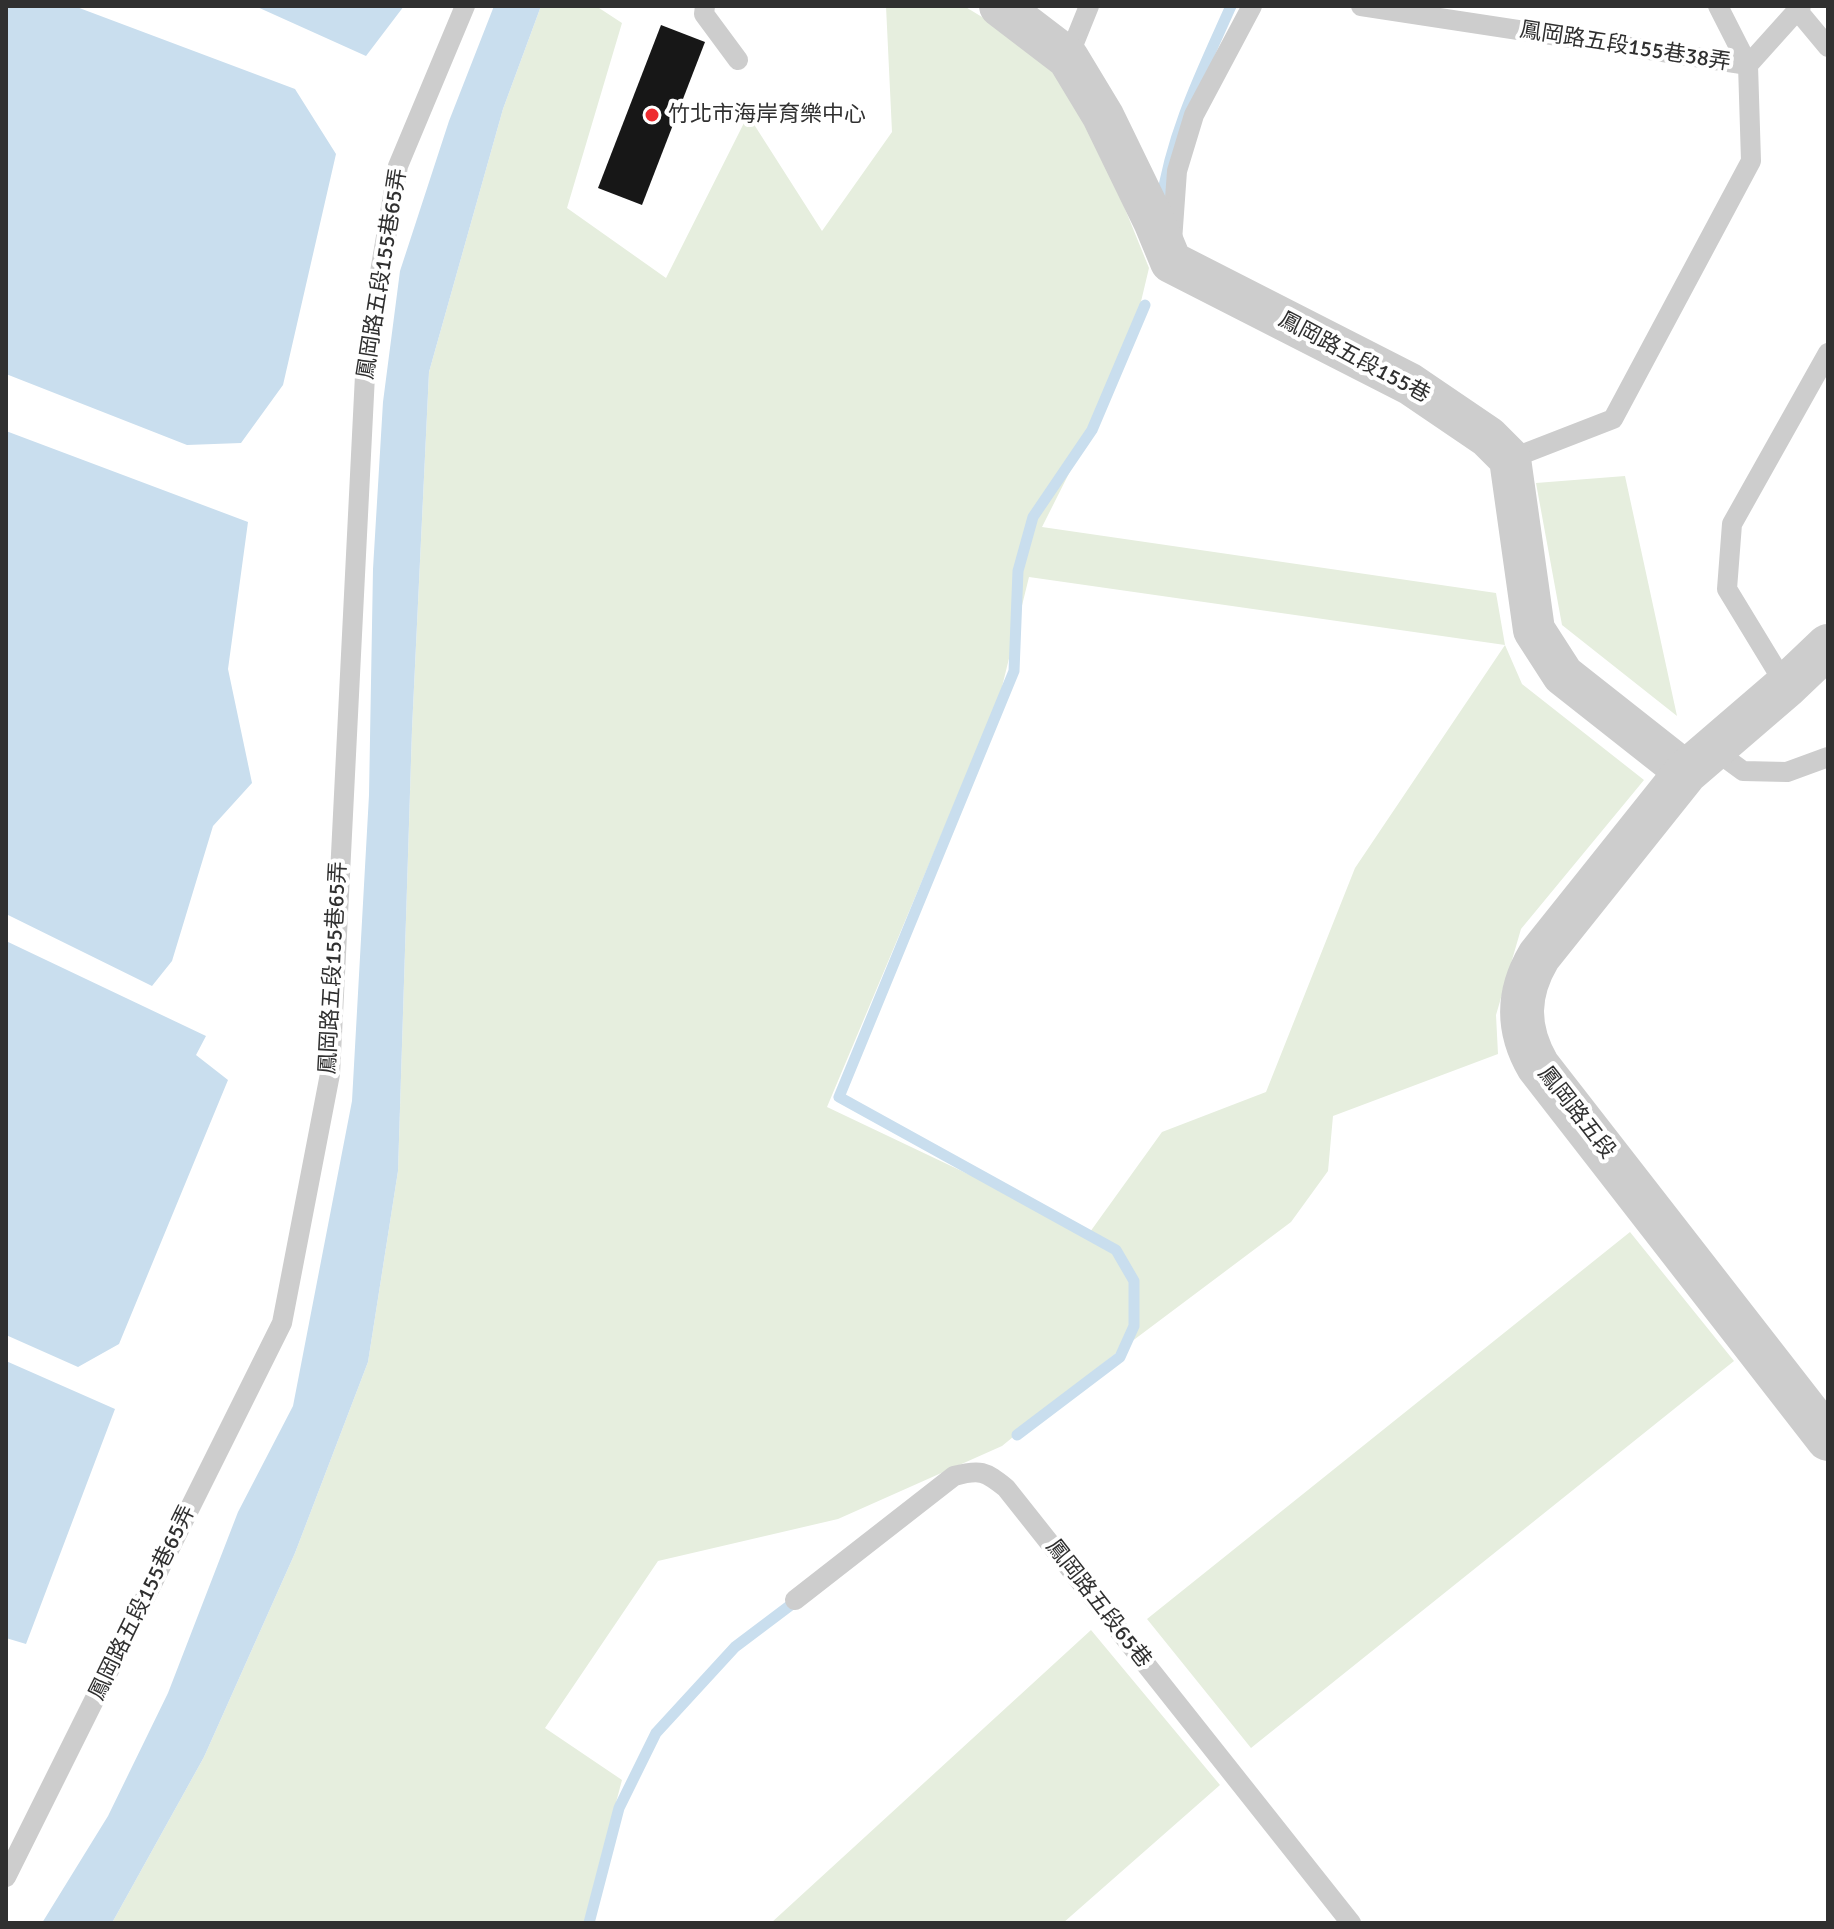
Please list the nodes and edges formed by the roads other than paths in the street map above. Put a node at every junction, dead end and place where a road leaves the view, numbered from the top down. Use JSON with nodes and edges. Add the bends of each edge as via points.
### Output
{"nodes":[{"id":1,"x":465,"y":6,"type":"edge"},
{"id":2,"x":705,"y":6,"type":"edge"},
{"id":3,"x":1000,"y":6,"type":"edge"},
{"id":4,"x":1089,"y":6,"type":"edge"},
{"id":5,"x":1252,"y":6,"type":"edge"},
{"id":6,"x":1361,"y":6,"type":"edge"},
{"id":7,"x":1718,"y":6,"type":"edge"},
{"id":8,"x":1800,"y":9,"type":"edge"},
{"id":9,"x":1828,"y":47,"type":"edge"},
{"id":10,"x":1068,"y":58,"type":"junction"},
{"id":11,"x":738,"y":60,"type":"dead end"},
{"id":12,"x":1748,"y":65,"type":"junction"},
{"id":13,"x":1171,"y":262,"type":"junction"},
{"id":14,"x":1828,"y":353,"type":"edge"},
{"id":15,"x":1510,"y":459,"type":"junction"},
{"id":16,"x":1828,"y":646,"type":"edge"},
{"id":17,"x":1786,"y":686,"type":"junction"},
{"id":18,"x":1828,"y":757,"type":"edge"},
{"id":19,"x":1700,"y":760,"type":"junction"},
{"id":20,"x":1828,"y":1439,"type":"edge"},
{"id":21,"x":795,"y":1600,"type":"dead end"},
{"id":22,"x":6,"y":1877,"type":"edge"},
{"id":23,"x":1351,"y":1923,"type":"edge"}],
"edges":[{"from":1,"to":22,"type":"lane","name":"鳳岡路五段155巷65弄","via":[[398,166],[366,355],[330,1074],[282,1323]]},
{"from":2,"to":11,"type":"lane","via":[[704,14]]},
{"from":3,"to":10,"type":"street"},
{"from":4,"to":10,"type":"lane"},
{"from":5,"to":13,"type":"lane","via":[[1194,115],[1177,171]]},
{"from":6,"to":12,"type":"lane","name":"鳳岡路五段155巷38弄"},
{"from":7,"to":12,"type":"lane"},
{"from":8,"to":9,"type":"lane"},
{"from":8,"to":12,"type":"lane"},
{"from":10,"to":13,"type":"street","via":[[1103,116]]},
{"from":12,"to":15,"type":"lane","via":[[1751,161],[1613,419]]},
{"from":13,"to":15,"type":"street","name":"鳳岡路五段155巷","via":[[1410,384],[1488,437]]},
{"from":14,"to":17,"type":"lane","via":[[1732,524],[1727,589]]},
{"from":15,"to":19,"type":"street","via":[[1534,630],[1563,675]]},
{"from":16,"to":17,"type":"street","name":"鳳岡路五段"},
{"from":17,"to":19,"type":"street","name":"鳳岡路五段"},
{"from":18,"to":19,"type":"lane","via":[[1787,772],[1743,771]]},
{"from":19,"to":20,"type":"street","name":"鳳岡路五段","via":[[1539,956],[1523,990],[1522,1029],[1538,1066]]},
{"from":21,"to":23,"type":"lane","name":"鳳岡路五段65巷","via":[[954,1476],[976,1470],[991,1476],[1006,1488]]}]}
